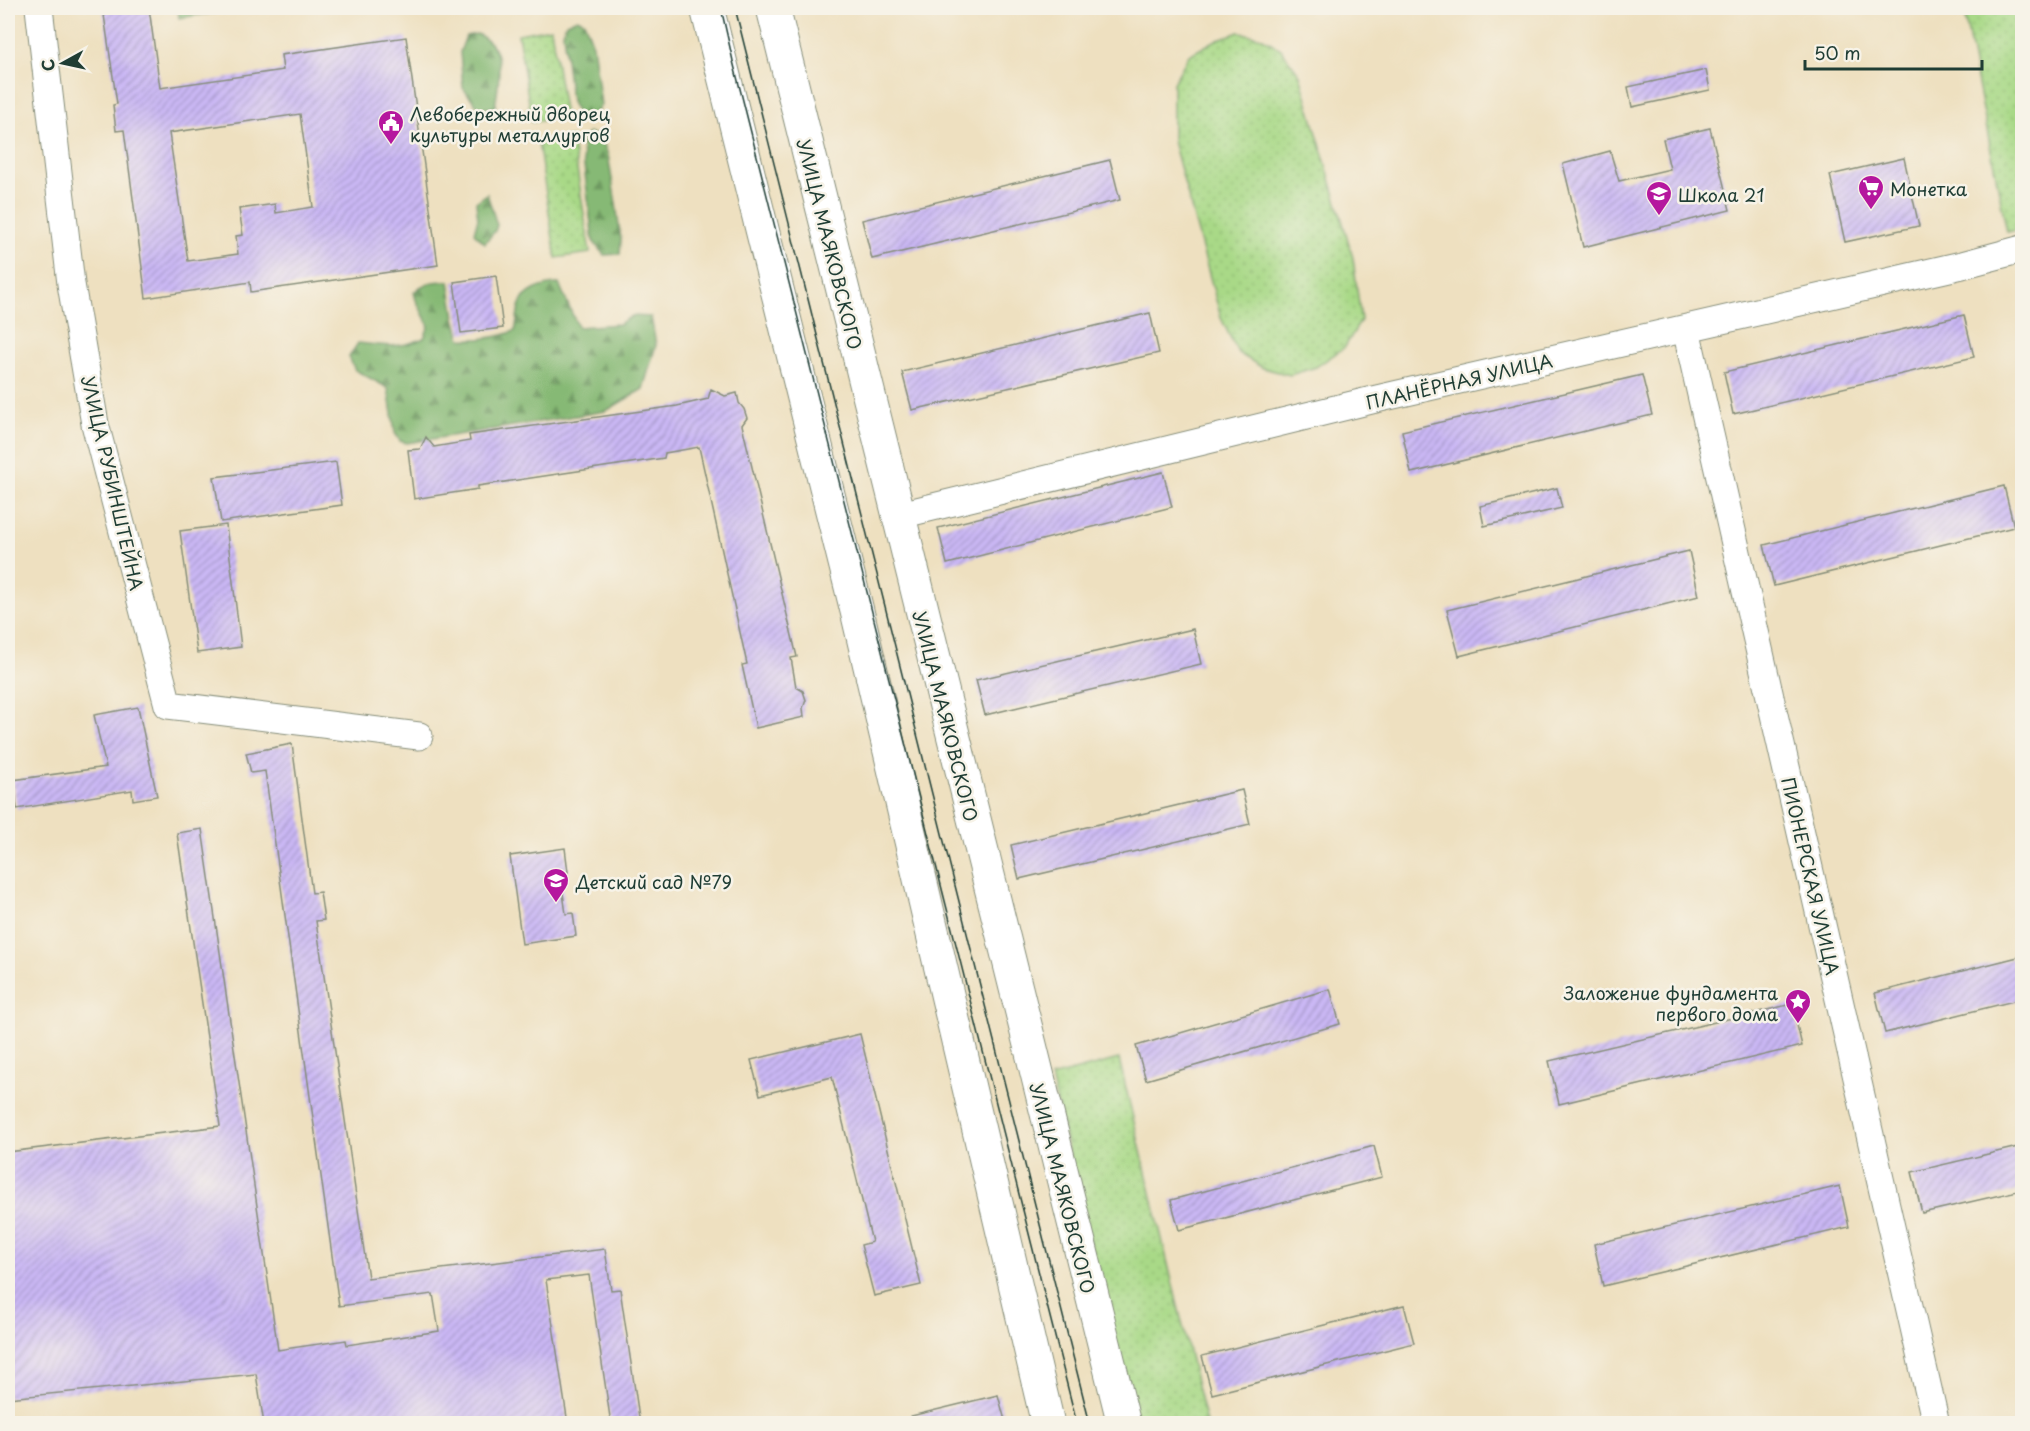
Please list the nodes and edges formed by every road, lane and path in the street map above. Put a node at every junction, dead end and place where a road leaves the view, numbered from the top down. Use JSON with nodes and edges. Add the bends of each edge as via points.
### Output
{"nodes":[{"id":1,"x":39,"y":8,"type":"edge"},
{"id":2,"x":707,"y":8,"type":"edge"},
{"id":3,"x":773,"y":8,"type":"edge"},
{"id":4,"x":2022,"y":249,"type":"edge"},
{"id":5,"x":1686,"y":329,"type":"junction"},
{"id":6,"x":896,"y":516,"type":"junction"},
{"id":7,"x":419,"y":736,"type":"dead end"},
{"id":8,"x":1048,"y":1424,"type":"edge"},
{"id":9,"x":1124,"y":1424,"type":"edge"},
{"id":10,"x":1936,"y":1424,"type":"edge"}],
"edges":[{"from":1,"to":7,"type":"street","name":"УЛИЦА РУБИНШТЕЙНА","via":[[71,284],[95,424],[168,705]]},
{"from":2,"to":8,"type":"main road","via":[[857,611]]},
{"from":3,"to":6,"type":"main road","name":"УЛИЦА МАЯКОВСКОГО"},
{"from":4,"to":5,"type":"street","name":"ПЛАНЁРНАЯ УЛИЦА"},
{"from":5,"to":6,"type":"street","name":"ПЛАНЁРНАЯ УЛИЦА"},
{"from":5,"to":10,"type":"street","name":"ПИОНЕРСКАЯ УЛИЦА"},
{"from":6,"to":9,"type":"main road","name":"УЛИЦА МАЯКОВСКОГО"}]}
